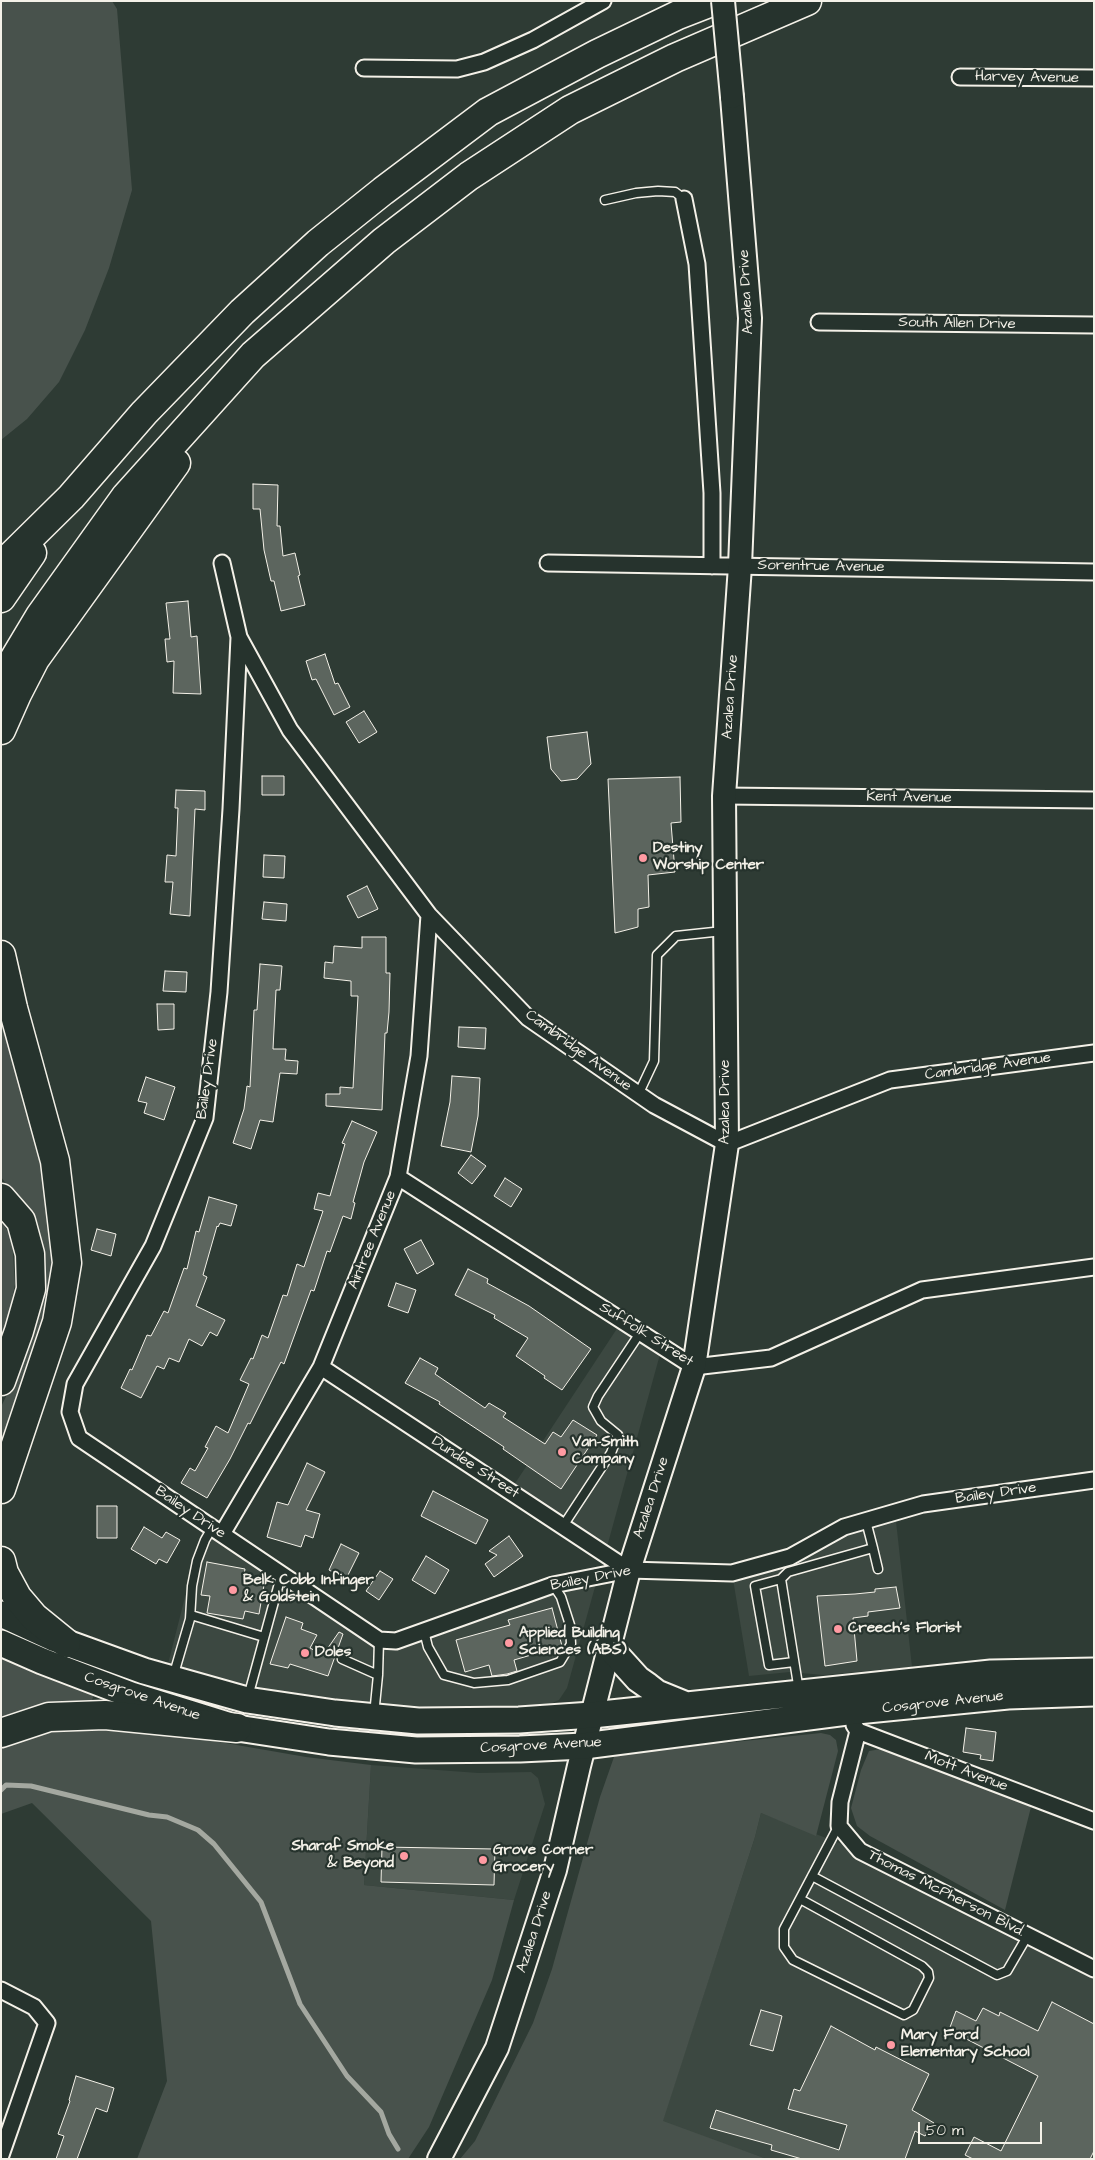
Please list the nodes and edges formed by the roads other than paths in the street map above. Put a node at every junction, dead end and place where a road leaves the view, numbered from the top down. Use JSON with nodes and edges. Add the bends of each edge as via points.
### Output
{"nodes":[{"id":1,"x":602,"y":1,"type":"edge"},
{"id":2,"x":714,"y":1,"type":"edge"},
{"id":3,"x":723,"y":1,"type":"edge"},
{"id":4,"x":807,"y":1,"type":"edge"},
{"id":5,"x":364,"y":68,"type":"dead end"},
{"id":6,"x":960,"y":77,"type":"dead end"},
{"id":7,"x":1094,"y":78,"type":"edge"},
{"id":8,"x":684,"y":199,"type":"joint"},
{"id":9,"x":605,"y":200,"type":"dead end"},
{"id":10,"x":819,"y":322,"type":"dead end"},
{"id":11,"x":1094,"y":325,"type":"edge"},
{"id":12,"x":253,"y":355,"type":"junction"},
{"id":13,"x":72,"y":497,"type":"junction"},
{"id":14,"x":222,"y":563,"type":"dead end"},
{"id":15,"x":548,"y":563,"type":"dead end"},
{"id":16,"x":1,"y":566,"type":"edge"},
{"id":17,"x":712,"y":566,"type":"junction"},
{"id":18,"x":740,"y":566,"type":"junction"},
{"id":19,"x":1094,"y":572,"type":"edge"},
{"id":20,"x":1,"y":598,"type":"edge"},
{"id":21,"x":239,"y":637,"type":"junction"},
{"id":22,"x":1,"y":681,"type":"edge"},
{"id":23,"x":1,"y":730,"type":"edge"},
{"id":24,"x":724,"y":796,"type":"junction"},
{"id":25,"x":1094,"y":800,"type":"edge"},
{"id":26,"x":429,"y":915,"type":"junction"},
{"id":27,"x":725,"y":930,"type":"junction"},
{"id":28,"x":1,"y":954,"type":"edge"},
{"id":29,"x":1094,"y":1053,"type":"edge"},
{"id":30,"x":638,"y":1095,"type":"junction"},
{"id":31,"x":727,"y":1144,"type":"junction"},
{"id":32,"x":398,"y":1177,"type":"junction"},
{"id":33,"x":1,"y":1198,"type":"edge"},
{"id":34,"x":1094,"y":1267,"type":"edge"},
{"id":35,"x":640,"y":1333,"type":"junction"},
{"id":36,"x":320,"y":1367,"type":"junction"},
{"id":37,"x":694,"y":1367,"type":"junction"},
{"id":38,"x":1,"y":1381,"type":"edge"},
{"id":39,"x":1094,"y":1480,"type":"edge"},
{"id":40,"x":1,"y":1489,"type":"edge"},
{"id":41,"x":866,"y":1521,"type":"junction"},
{"id":42,"x":563,"y":1526,"type":"junction"},
{"id":43,"x":217,"y":1531,"type":"junction"},
{"id":44,"x":873,"y":1548,"type":"junction"},
{"id":45,"x":1,"y":1561,"type":"edge"},
{"id":46,"x":878,"y":1569,"type":"dead end"},
{"id":47,"x":629,"y":1570,"type":"junction"},
{"id":48,"x":281,"y":1576,"type":"junction"},
{"id":49,"x":751,"y":1577,"type":"junction"},
{"id":50,"x":781,"y":1579,"type":"junction"},
{"id":51,"x":553,"y":1586,"type":"junction"},
{"id":52,"x":1,"y":1614,"type":"edge"},
{"id":53,"x":191,"y":1615,"type":"junction"},
{"id":54,"x":424,"y":1630,"type":"junction"},
{"id":55,"x":264,"y":1637,"type":"junction"},
{"id":56,"x":379,"y":1640,"type":"junction"},
{"id":57,"x":1,"y":1643,"type":"edge"},
{"id":58,"x":66,"y":1643,"type":"junction"},
{"id":59,"x":609,"y":1647,"type":"junction"},
{"id":60,"x":342,"y":1659,"type":"dead end"},
{"id":61,"x":794,"y":1662,"type":"junction"},
{"id":62,"x":1094,"y":1671,"type":"edge"},
{"id":63,"x":378,"y":1674,"type":"junction"},
{"id":64,"x":172,"y":1679,"type":"junction"},
{"id":65,"x":800,"y":1692,"type":"junction"},
{"id":66,"x":1094,"y":1693,"type":"edge"},
{"id":67,"x":247,"y":1700,"type":"junction"},
{"id":68,"x":686,"y":1704,"type":"junction"},
{"id":69,"x":592,"y":1715,"type":"junction"},
{"id":70,"x":374,"y":1716,"type":"junction"},
{"id":71,"x":853,"y":1722,"type":"junction"},
{"id":72,"x":237,"y":1728,"type":"junction"},
{"id":73,"x":1,"y":1734,"type":"edge"},
{"id":74,"x":584,"y":1746,"type":"junction"},
{"id":75,"x":1094,"y":1821,"type":"edge"},
{"id":76,"x":839,"y":1825,"type":"junction"},
{"id":77,"x":812,"y":1876,"type":"junction"},
{"id":78,"x":800,"y":1899,"type":"junction"},
{"id":79,"x":1028,"y":1935,"type":"junction"},
{"id":80,"x":1094,"y":1969,"type":"edge"},
{"id":81,"x":1,"y":1990,"type":"edge"},
{"id":82,"x":1,"y":2154,"type":"edge"},
{"id":83,"x":439,"y":2159,"type":"edge"}],
"edges":[{"from":1,"to":5,"type":"street","via":[[533,40],[484,62],[457,69]]},
{"from":2,"to":13,"type":"highway","via":[[597,54],[488,112],[383,192],[318,243],[242,312],[144,413]]},
{"from":3,"to":18,"type":"street","name":"Azalea Drive","bridge":true,"via":[[750,318]]},
{"from":4,"to":12,"type":"highway","via":[[675,58],[570,110],[469,176],[384,241]]},
{"from":6,"to":7,"type":"street","name":"Harvey Avenue"},
{"from":8,"to":9,"type":"lane","via":[[675,192],[658,191]]},
{"from":8,"to":17,"type":"street","via":[[697,264],[712,493]]},
{"from":10,"to":11,"type":"street","name":"South Allen Drive"},
{"from":12,"to":22,"type":"highway","via":[[126,496],[40,616]]},
{"from":12,"to":23,"type":"highway","via":[[35,658]]},
{"from":13,"to":16,"type":"highway"},
{"from":13,"to":20,"type":"highway"},
{"from":14,"to":21,"type":"street","name":"Cambridge Avenue"},
{"from":15,"to":17,"type":"street","name":"Sorentrue Avenue"},
{"from":17,"to":18,"type":"street","name":"Sorentrue Avenue"},
{"from":18,"to":19,"type":"street","name":"Sorentrue Avenue"},
{"from":18,"to":24,"type":"street","name":"Azalea Drive"},
{"from":21,"to":26,"type":"street","name":"Cambridge Avenue","via":[[290,730]]},
{"from":21,"to":43,"type":"street","name":"Bailey Drive","via":[[219,992],[205,1118],[153,1246],[75,1384],[70,1412],[79,1438]]},
{"from":24,"to":25,"type":"street","name":"Kent Avenue"},
{"from":24,"to":27,"type":"street","name":"Azalea Drive"},
{"from":26,"to":30,"type":"street","name":"Cambridge Avenue","via":[[528,1018]]},
{"from":26,"to":32,"type":"street","name":"Aintree Avenue","via":[[419,1056]]},
{"from":27,"to":30,"type":"lane","via":[[676,936],[657,955],[654,1062]]},
{"from":27,"to":31,"type":"street","name":"Azalea Drive"},
{"from":28,"to":40,"type":"highway","via":[[55,1161],[67,1263],[57,1322]]},
{"from":29,"to":31,"type":"street","name":"Cambridge Avenue","via":[[890,1080]]},
{"from":30,"to":31,"type":"street","name":"Cambridge Avenue"},
{"from":31,"to":37,"type":"street","name":"Azalea Drive"},
{"from":32,"to":35,"type":"street","name":"Suffolk Street"},
{"from":32,"to":36,"type":"street","name":"Aintree Avenue"},
{"from":33,"to":38,"type":"highway","via":[[21,1221],[30,1254],[31,1289]]},
{"from":34,"to":37,"type":"street","name":"Suffolk Street","via":[[922,1290],[771,1358]]},
{"from":35,"to":37,"type":"street","name":"Suffolk Street"},
{"from":35,"to":42,"type":"lane","via":[[592,1407],[601,1421],[618,1435],[611,1454]]},
{"from":36,"to":42,"type":"street","name":"Dundee Street"},
{"from":36,"to":43,"type":"street","name":"Aintree Avenue"},
{"from":37,"to":47,"type":"street","name":"Azalea Drive"},
{"from":39,"to":41,"type":"street","name":"Bailey Drive","via":[[923,1504]]},
{"from":41,"to":44,"type":"lane"},
{"from":41,"to":49,"type":"street","name":"Bailey Drive","via":[[844,1527]]},
{"from":42,"to":47,"type":"street","name":"Dundee Street"},
{"from":43,"to":48,"type":"street","name":"Bailey Drive"},
{"from":43,"to":53,"type":"lane","via":[[204,1540],[197,1561]]},
{"from":44,"to":46,"type":"lane"},
{"from":44,"to":50,"type":"lane","via":[[788,1572]]},
{"from":45,"to":58,"type":"highway","via":[[17,1597],[34,1617]]},
{"from":47,"to":49,"type":"street","name":"Bailey Drive","via":[[732,1573]]},
{"from":47,"to":51,"type":"street","name":"Bailey Drive"},
{"from":47,"to":59,"type":"street","name":"Azalea Drive"},
{"from":48,"to":55,"type":"lane"},
{"from":48,"to":56,"type":"street","name":"Bailey Drive"},
{"from":49,"to":50,"type":"lane"},
{"from":49,"to":61,"type":"lane","via":[[769,1665]]},
{"from":50,"to":61,"type":"lane"},
{"from":51,"to":54,"type":"street","name":"Bailey Drive"},
{"from":51,"to":54,"type":"lane","via":[[561,1597],[570,1625],[571,1644],[560,1662],[508,1680],[474,1683],[444,1675],[428,1647]]},
{"from":52,"to":58,"type":"main road","name":"Cosgrove Avenue"},
{"from":53,"to":55,"type":"lane"},
{"from":53,"to":64,"type":"lane"},
{"from":54,"to":56,"type":"street","name":"Bailey Drive","via":[[396,1641]]},
{"from":55,"to":67,"type":"lane"},
{"from":56,"to":63,"type":"lane"},
{"from":57,"to":72,"type":"main road","name":"Cosgrove Avenue","via":[[131,1695]]},
{"from":58,"to":64,"type":"main road","name":"Cosgrove Avenue"},
{"from":59,"to":68,"type":"main road","via":[[638,1679],[657,1693]]},
{"from":59,"to":69,"type":"street","name":"Azalea Drive"},
{"from":60,"to":63,"type":"lane"},
{"from":61,"to":65,"type":"lane"},
{"from":62,"to":65,"type":"main road","name":"Cosgrove Avenue","via":[[991,1673]]},
{"from":63,"to":70,"type":"lane"},
{"from":64,"to":67,"type":"main road","name":"Cosgrove Avenue"},
{"from":65,"to":68,"type":"main road","name":"Cosgrove Avenue"},
{"from":66,"to":71,"type":"main road","name":"Cosgrove Avenue","via":[[1008,1696]]},
{"from":67,"to":70,"type":"main road","name":"Cosgrove Avenue"},
{"from":68,"to":69,"type":"main road","name":"Cosgrove Avenue"},
{"from":69,"to":70,"type":"main road","name":"Cosgrove Avenue","via":[[418,1721]]},
{"from":69,"to":74,"type":"street","name":"Azalea Drive"},
{"from":71,"to":74,"type":"main road","name":"Cosgrove Avenue"},
{"from":71,"to":75,"type":"street","name":"Mott Avenue"},
{"from":71,"to":76,"type":"street"},
{"from":72,"to":73,"type":"highway","via":[[105,1715],[49,1717]]},
{"from":72,"to":74,"type":"main road","name":"Cosgrove Avenue","via":[[329,1742],[416,1750]]},
{"from":74,"to":83,"type":"street","name":"Azalea Drive","via":[[555,1870],[497,2048]]},
{"from":76,"to":77,"type":"lane"},
{"from":76,"to":79,"type":"street","name":"Thomas McPherson Blvd.","via":[[860,1851]]},
{"from":77,"to":78,"type":"lane"},
{"from":77,"to":79,"type":"lane","via":[[997,1975],[1007,1971]]},
{"from":78,"to":78,"type":"lane","via":[[784,1929],[784,1948],[793,1960],[904,2015],[913,2010],[929,1978],[922,1966]]},
{"from":79,"to":80,"type":"street","name":"Thomas McPherson Blvd."},
{"from":81,"to":82,"type":"street","via":[[34,2006],[47,2023]]}]}
